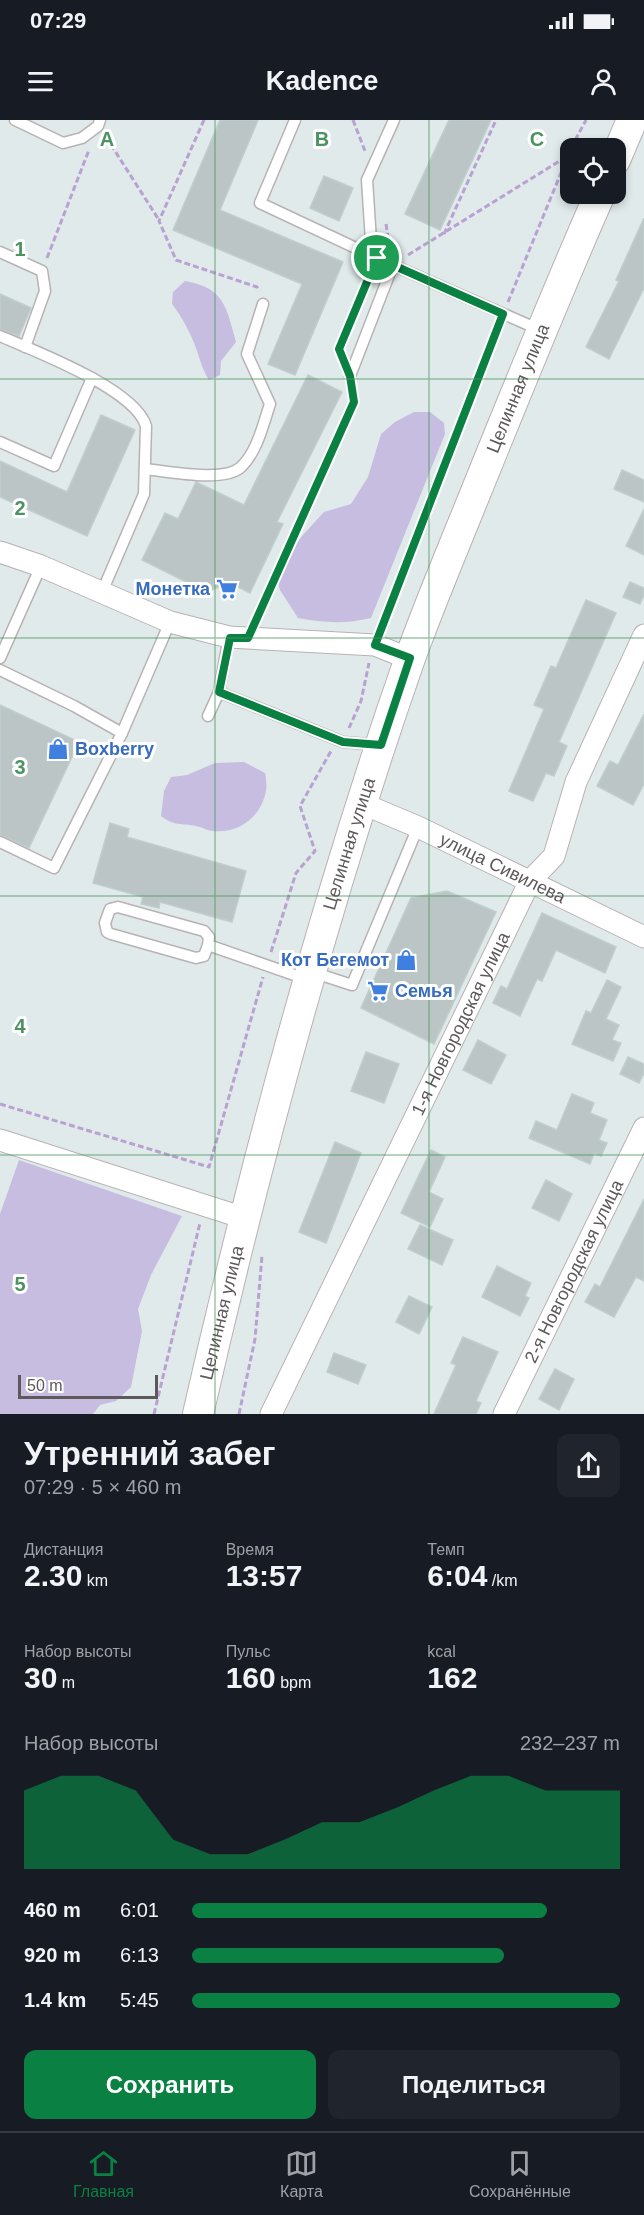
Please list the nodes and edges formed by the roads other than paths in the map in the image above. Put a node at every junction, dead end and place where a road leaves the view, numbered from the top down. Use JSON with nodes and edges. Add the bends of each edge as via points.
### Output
{"nodes":[{"id":1,"x":15,"y":120,"type":"edge"},
{"id":2,"x":295,"y":120,"type":"edge"},
{"id":3,"x":394,"y":120,"type":"edge"},
{"id":4,"x":632,"y":120,"type":"edge"},
{"id":5,"x":99,"y":123,"type":"edge"},
{"id":6,"x":624,"y":138,"type":"edge"},
{"id":7,"x":596,"y":204,"type":"edge"},
{"id":8,"x":0,"y":252,"type":"edge"},
{"id":9,"x":374,"y":257,"type":"junction"},
{"id":10,"x":393,"y":265,"type":"junction"},
{"id":11,"x":263,"y":304,"type":"road end"},
{"id":12,"x":540,"y":330,"type":"junction"},
{"id":13,"x":0,"y":336,"type":"edge"},
{"id":14,"x":25,"y":346,"type":"junction"},
{"id":15,"x":350,"y":376,"type":"road end"},
{"id":16,"x":92,"y":378,"type":"junction"},
{"id":17,"x":0,"y":442,"type":"edge"},
{"id":18,"x":145,"y":469,"type":"junction"},
{"id":19,"x":0,"y":552,"type":"edge"},
{"id":20,"x":41,"y":566,"type":"junction"},
{"id":21,"x":102,"y":592,"type":"junction"},
{"id":22,"x":170,"y":622,"type":"junction"},
{"id":23,"x":644,"y":635,"type":"edge"},
{"id":24,"x":239,"y":638,"type":"junction"},
{"id":25,"x":0,"y":658,"type":"edge"},
{"id":26,"x":410,"y":658,"type":"junction"},
{"id":27,"x":0,"y":670,"type":"edge"},
{"id":28,"x":219,"y":692,"type":"junction"},
{"id":29,"x":208,"y":716,"type":"dead end"},
{"id":30,"x":122,"y":733,"type":"junction"},
{"id":31,"x":381,"y":745,"type":"junction"},
{"id":32,"x":361,"y":803,"type":"junction"},
{"id":33,"x":418,"y":827,"type":"junction"},
{"id":34,"x":0,"y":842,"type":"edge"},
{"id":35,"x":530,"y":882,"type":"junction"},
{"id":36,"x":644,"y":937,"type":"edge"},
{"id":37,"x":208,"y":945,"type":"junction"},
{"id":38,"x":310,"y":976,"type":"junction"},
{"id":39,"x":644,"y":1128,"type":"edge"},
{"id":40,"x":0,"y":1140,"type":"edge"},
{"id":41,"x":244,"y":1218,"type":"junction"},
{"id":42,"x":198,"y":1414,"type":"edge"},
{"id":43,"x":270,"y":1414,"type":"edge"},
{"id":44,"x":504,"y":1414,"type":"edge"}],
"edges":[{"from":1,"to":5,"type":"lane","via":[[63,143],[82,138]]},
{"from":2,"to":9,"type":"lane","via":[[260,203]]},
{"from":3,"to":9,"type":"lane","via":[[367,180]]},
{"from":4,"to":6,"type":"main road"},
{"from":7,"to":12,"type":"main road","name":"Целинная улица"},
{"from":8,"to":14,"type":"lane","via":[[42,271],[45,291]]},
{"from":9,"to":10,"type":"lane"},
{"from":10,"to":12,"type":"lane"},
{"from":10,"to":15,"type":"lane"},
{"from":11,"to":18,"type":"lane","via":[[247,354],[270,404],[253,451],[240,469],[219,476]]},
{"from":12,"to":26,"type":"main road","name":"Целинная улица"},
{"from":13,"to":14,"type":"lane"},
{"from":14,"to":16,"type":"lane"},
{"from":16,"to":17,"type":"lane","via":[[54,466]]},
{"from":16,"to":18,"type":"lane","via":[[143,417]]},
{"from":18,"to":21,"type":"lane","via":[[144,494]]},
{"from":19,"to":20,"type":"street"},
{"from":20,"to":21,"type":"street"},
{"from":20,"to":25,"type":"lane"},
{"from":21,"to":22,"type":"street"},
{"from":22,"to":24,"type":"street"},
{"from":22,"to":30,"type":"lane"},
{"from":23,"to":35,"type":"street","name":"1-я Новгородская улица","via":[[576,782],[554,856]]},
{"from":24,"to":26,"type":"street","via":[[375,645]]},
{"from":24,"to":28,"type":"lane"},
{"from":26,"to":31,"type":"main road","name":"Целинная улица"},
{"from":27,"to":30,"type":"lane"},
{"from":28,"to":29,"type":"lane"},
{"from":28,"to":31,"type":"lane","via":[[343,742]]},
{"from":30,"to":34,"type":"lane","via":[[54,867]]},
{"from":31,"to":32,"type":"main road","name":"Целинная улица"},
{"from":32,"to":33,"type":"street","name":"улица Сивилева"},
{"from":32,"to":38,"type":"main road","name":"Целинная улица"},
{"from":33,"to":35,"type":"street","name":"улица Сивилева"},
{"from":33,"to":38,"type":"lane","via":[[352,986]]},
{"from":35,"to":36,"type":"street","name":"улица Сивилева"},
{"from":35,"to":43,"type":"street","name":"1-я Новгородская улица"},
{"from":37,"to":37,"type":"lane","via":[[204,956],[196,958],[111,934],[105,923],[110,909],[118,907],[204,932],[209,937]]},
{"from":37,"to":38,"type":"lane"},
{"from":38,"to":41,"type":"main road","name":"Целинная улица"},
{"from":39,"to":44,"type":"street","name":"2-я Новгородская улица"},
{"from":40,"to":41,"type":"street"},
{"from":41,"to":42,"type":"main road","name":"Целинная улица"}]}
